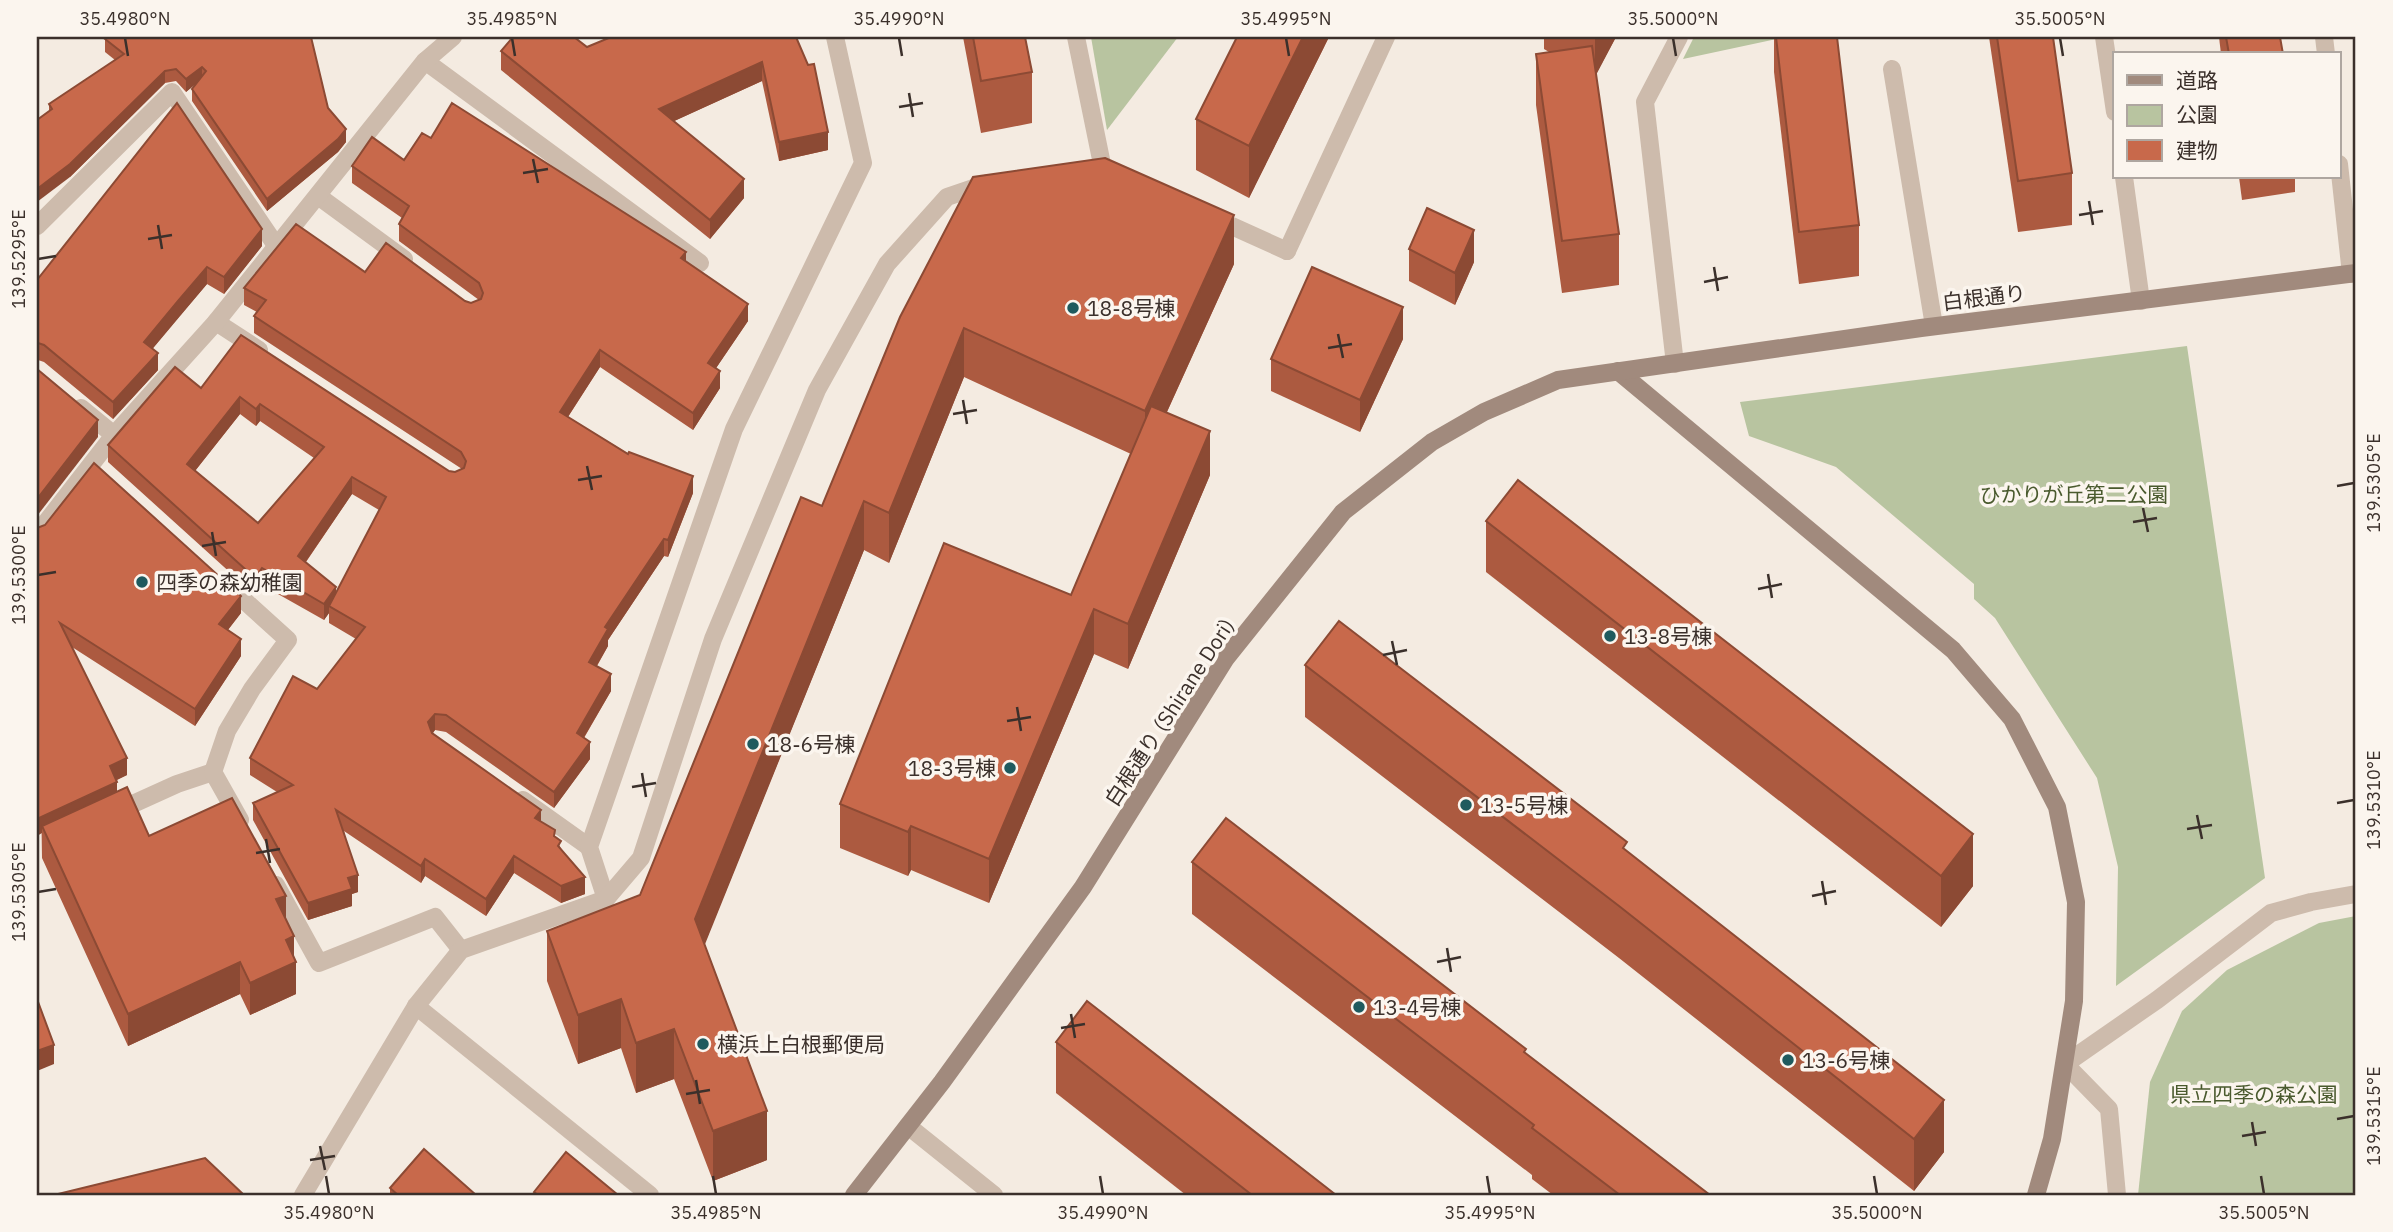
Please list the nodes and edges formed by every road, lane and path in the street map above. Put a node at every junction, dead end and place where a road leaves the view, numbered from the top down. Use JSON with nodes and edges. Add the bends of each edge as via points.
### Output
{"nodes":[{"id":1,"x":453,"y":37,"type":"edge"},
{"id":2,"x":835,"y":37,"type":"edge"},
{"id":3,"x":1076,"y":37,"type":"edge"},
{"id":4,"x":1386,"y":37,"type":"edge"},
{"id":5,"x":1679,"y":37,"type":"edge"},
{"id":6,"x":2104,"y":37,"type":"edge"},
{"id":7,"x":425,"y":61,"type":"junction"},
{"id":8,"x":1892,"y":69,"type":"dead end"},
{"id":9,"x":2113,"y":98,"type":"edge"},
{"id":10,"x":2340,"y":171,"type":"edge"},
{"id":11,"x":2124,"y":178,"type":"edge"},
{"id":12,"x":1127,"y":179,"type":"edge"},
{"id":13,"x":1006,"y":181,"type":"edge"},
{"id":14,"x":318,"y":196,"type":"junction"},
{"id":15,"x":1201,"y":212,"type":"edge"},
{"id":16,"x":37,"y":226,"type":"edge"},
{"id":17,"x":277,"y":247,"type":"junction"},
{"id":18,"x":700,"y":264,"type":"dead end"},
{"id":19,"x":417,"y":269,"type":"edge"},
{"id":20,"x":2354,"y":273,"type":"edge"},
{"id":21,"x":2141,"y":301,"type":"junction"},
{"id":22,"x":216,"y":322,"type":"junction"},
{"id":23,"x":1934,"y":326,"type":"junction"},
{"id":24,"x":273,"y":359,"type":"edge"},
{"id":25,"x":1675,"y":364,"type":"junction"},
{"id":26,"x":1618,"y":371,"type":"junction"},
{"id":27,"x":66,"y":395,"type":"edge"},
{"id":28,"x":114,"y":435,"type":"junction"},
{"id":29,"x":37,"y":534,"type":"edge"},
{"id":30,"x":216,"y":575,"type":"edge"},
{"id":31,"x":213,"y":772,"type":"junction"},
{"id":32,"x":514,"y":794,"type":"edge"},
{"id":33,"x":95,"y":821,"type":"edge"},
{"id":34,"x":246,"y":831,"type":"edge"},
{"id":35,"x":589,"y":847,"type":"junction"},
{"id":36,"x":266,"y":867,"type":"edge"},
{"id":37,"x":2356,"y":894,"type":"edge"},
{"id":38,"x":606,"y":899,"type":"junction"},
{"id":39,"x":461,"y":950,"type":"junction"},
{"id":40,"x":416,"y":1006,"type":"junction"},
{"id":41,"x":2066,"y":1064,"type":"junction"},
{"id":42,"x":908,"y":1126,"type":"junction"},
{"id":43,"x":303,"y":1195,"type":"edge"},
{"id":44,"x":650,"y":1195,"type":"edge"},
{"id":45,"x":854,"y":1195,"type":"edge"},
{"id":46,"x":994,"y":1195,"type":"edge"},
{"id":47,"x":2036,"y":1195,"type":"edge"},
{"id":48,"x":2117,"y":1195,"type":"edge"}],
"edges":[{"from":1,"to":7,"type":"street"},
{"from":2,"to":35,"type":"street","via":[[863,163],[734,429]]},
{"from":3,"to":12,"type":"street","via":[[1099,180]]},
{"from":4,"to":15,"type":"street","via":[[1287,251]]},
{"from":5,"to":25,"type":"street","via":[[1645,102]]},
{"from":6,"to":9,"type":"street"},
{"from":7,"to":14,"type":"street"},
{"from":7,"to":18,"type":"street"},
{"from":8,"to":23,"type":"street"},
{"from":10,"to":20,"type":"street"},
{"from":11,"to":21,"type":"street"},
{"from":13,"to":38,"type":"street","via":[[947,197],[887,264],[817,390],[712,639],[641,858]]},
{"from":14,"to":17,"type":"street"},
{"from":14,"to":19,"type":"street"},
{"from":16,"to":17,"type":"street","via":[[172,92]]},
{"from":17,"to":22,"type":"street"},
{"from":20,"to":21,"type":"street","name":"白根通り"},
{"from":21,"to":23,"type":"street","name":"白根通り"},
{"from":22,"to":24,"type":"street"},
{"from":22,"to":28,"type":"street"},
{"from":23,"to":25,"type":"street","name":"白根通り"},
{"from":25,"to":26,"type":"street","name":"白根通り"},
{"from":26,"to":41,"type":"street","via":[[1953,650],[2012,719],[2057,807],[2076,902],[2074,1001]]},
{"from":26,"to":42,"type":"street","name":"白根通り (Shirane Dori)","via":[[1558,380],[1484,412],[1432,442],[1343,512],[1226,658],[1083,887]]},
{"from":27,"to":28,"type":"street"},
{"from":28,"to":29,"type":"street","via":[[97,468]]},
{"from":30,"to":31,"type":"street","via":[[288,640],[227,731]]},
{"from":31,"to":33,"type":"street"},
{"from":31,"to":34,"type":"street"},
{"from":32,"to":35,"type":"street"},
{"from":35,"to":38,"type":"street"},
{"from":36,"to":39,"type":"street","via":[[319,963],[435,918]]},
{"from":37,"to":41,"type":"street","via":[[2271,913]]},
{"from":38,"to":39,"type":"street"},
{"from":39,"to":40,"type":"street"},
{"from":40,"to":43,"type":"street"},
{"from":40,"to":44,"type":"street"},
{"from":41,"to":47,"type":"street"},
{"from":41,"to":48,"type":"street","via":[[2109,1109]]},
{"from":42,"to":45,"type":"street","name":"白根通り (Shirane Dori)"},
{"from":42,"to":46,"type":"street"}]}
